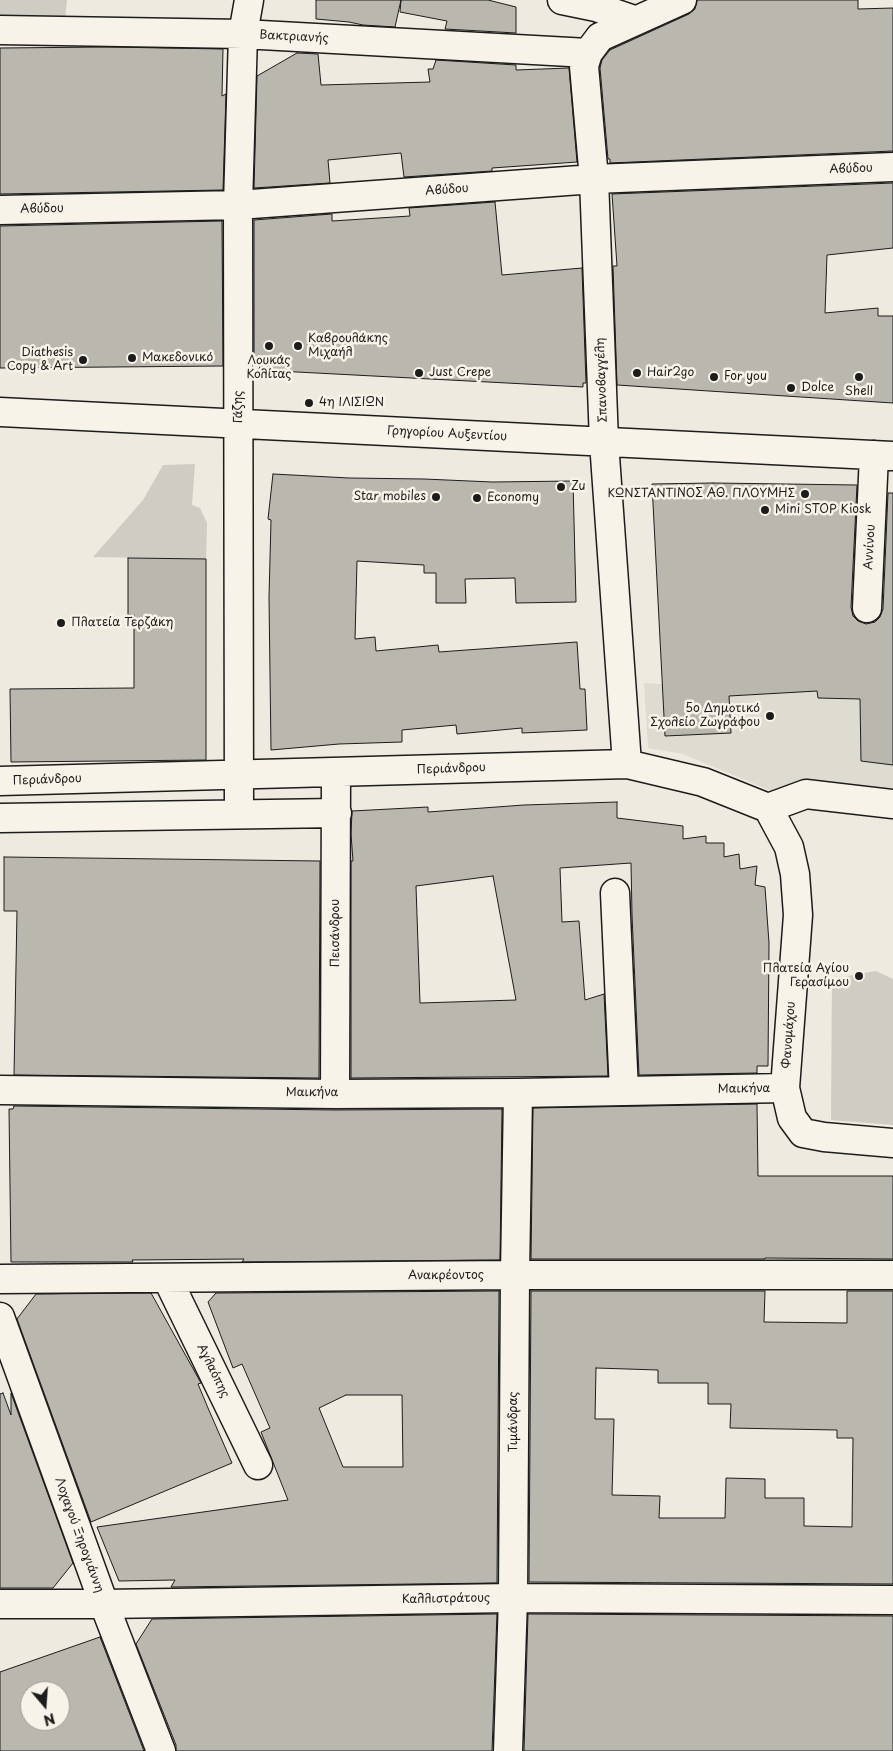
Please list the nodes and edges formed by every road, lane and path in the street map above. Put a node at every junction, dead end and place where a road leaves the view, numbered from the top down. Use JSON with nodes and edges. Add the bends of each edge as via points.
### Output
{"nodes":[{"id":1,"x":249,"y":0,"type":"edge"},
{"id":2,"x":562,"y":0,"type":"edge"},
{"id":3,"x":682,"y":0,"type":"edge"},
{"id":4,"x":634,"y":20,"type":"junction"},
{"id":5,"x":0,"y":30,"type":"edge"},
{"id":6,"x":243,"y":34,"type":"junction"},
{"id":7,"x":586,"y":60,"type":"junction"},
{"id":8,"x":893,"y":167,"type":"edge"},
{"id":9,"x":594,"y":179,"type":"junction"},
{"id":10,"x":238,"y":205,"type":"junction"},
{"id":11,"x":0,"y":210,"type":"edge"},
{"id":12,"x":0,"y":412,"type":"edge"},
{"id":13,"x":239,"y":424,"type":"junction"},
{"id":14,"x":604,"y":442,"type":"junction"},
{"id":15,"x":884,"y":456,"type":"edge"},
{"id":16,"x":867,"y":608,"type":"dead end"},
{"id":17,"x":627,"y":764,"type":"junction"},
{"id":18,"x":336,"y":772,"type":"junction"},
{"id":19,"x":238,"y":775,"type":"junction"},
{"id":20,"x":0,"y":781,"type":"edge"},
{"id":21,"x":893,"y":804,"type":"edge"},
{"id":22,"x":768,"y":808,"type":"junction"},
{"id":23,"x":337,"y":813,"type":"junction"},
{"id":24,"x":240,"y":814,"type":"junction"},
{"id":25,"x":0,"y":818,"type":"edge"},
{"id":26,"x":615,"y":893,"type":"dead end"},
{"id":27,"x":784,"y":1088,"type":"junction"},
{"id":28,"x":0,"y":1090,"type":"edge"},
{"id":29,"x":624,"y":1091,"type":"junction"},
{"id":30,"x":518,"y":1093,"type":"junction"},
{"id":31,"x":335,"y":1094,"type":"junction"},
{"id":32,"x":893,"y":1143,"type":"edge"},
{"id":33,"x":515,"y":1275,"type":"junction"},
{"id":34,"x":893,"y":1275,"type":"edge"},
{"id":35,"x":167,"y":1278,"type":"junction"},
{"id":36,"x":0,"y":1279,"type":"edge"},
{"id":37,"x":0,"y":1317,"type":"edge"},
{"id":38,"x":258,"y":1464,"type":"dead end"},
{"id":39,"x":513,"y":1598,"type":"junction"},
{"id":40,"x":893,"y":1600,"type":"edge"},
{"id":41,"x":0,"y":1604,"type":"edge"},
{"id":42,"x":104,"y":1604,"type":"junction"},
{"id":43,"x":161,"y":1751,"type":"edge"},
{"id":44,"x":508,"y":1751,"type":"edge"}],
"edges":[{"from":1,"to":6,"type":"street","name":"Γάζης"},
{"from":2,"to":4,"type":"street"},
{"from":3,"to":4,"type":"street"},
{"from":4,"to":7,"type":"street","via":[[600,37]]},
{"from":5,"to":6,"type":"street","name":"Βακτριανής"},
{"from":6,"to":7,"type":"street","name":"Βακτριανής"},
{"from":6,"to":10,"type":"street","name":"Γάζης"},
{"from":7,"to":9,"type":"street","name":"Σπανοβαγγέλη"},
{"from":8,"to":9,"type":"street","name":"Αβύδου"},
{"from":9,"to":10,"type":"street","name":"Αβύδου"},
{"from":9,"to":14,"type":"street","name":"Σπανοβαγγέλη"},
{"from":10,"to":11,"type":"street","name":"Αβύδου"},
{"from":10,"to":13,"type":"street","name":"Γάζης"},
{"from":12,"to":13,"type":"street","name":"Γρηγορίου Αυξεντίου"},
{"from":13,"to":14,"type":"street","name":"Γρηγορίου Αυξεντίου"},
{"from":13,"to":19,"type":"street","name":"Γάζης"},
{"from":14,"to":15,"type":"street","name":"Γρηγορίου Αυξεντίου"},
{"from":14,"to":17,"type":"street","name":"Σπανοβαγγέλη"},
{"from":15,"to":16,"type":"street","name":"Αννίνου"},
{"from":17,"to":18,"type":"street","name":"Περιάνδρου"},
{"from":17,"to":22,"type":"street","name":"Περιάνδρου","via":[[703,782]]},
{"from":18,"to":19,"type":"street","name":"Περιάνδρου"},
{"from":18,"to":23,"type":"street","name":"Πεισάνδρου"},
{"from":19,"to":20,"type":"street","name":"Περιάνδρου"},
{"from":19,"to":24,"type":"street","name":"Γάζης"},
{"from":21,"to":22,"type":"street","via":[[806,794]]},
{"from":22,"to":27,"type":"street","name":"Φανομάχου","via":[[789,847],[798,915]]},
{"from":23,"to":24,"type":"street"},
{"from":23,"to":31,"type":"street","name":"Πεισάνδρου"},
{"from":24,"to":25,"type":"street"},
{"from":26,"to":29,"type":"street"},
{"from":27,"to":29,"type":"street","name":"Μαικήνα"},
{"from":27,"to":32,"type":"street","name":"Μαικήνα","via":[[792,1118],[803,1133]]},
{"from":28,"to":31,"type":"street","name":"Μαικήνα"},
{"from":29,"to":30,"type":"street","name":"Μαικήνα"},
{"from":30,"to":31,"type":"street","name":"Μαικήνα"},
{"from":30,"to":33,"type":"street","name":"Τιμάνδρας"},
{"from":33,"to":34,"type":"street","name":"Ανακρέοντος"},
{"from":33,"to":35,"type":"street","name":"Ανακρέοντος"},
{"from":33,"to":39,"type":"street","name":"Τιμάνδρας"},
{"from":35,"to":36,"type":"street","name":"Ανακρέοντος"},
{"from":35,"to":38,"type":"street","name":"Αγλαόπης"},
{"from":37,"to":42,"type":"street","name":"Λοχαγού Ξηρογιάννη"},
{"from":39,"to":40,"type":"street","name":"Καλλιστράτους"},
{"from":39,"to":42,"type":"street","name":"Καλλιστράτους"},
{"from":39,"to":44,"type":"street","name":"Τιμάνδρας"},
{"from":41,"to":42,"type":"street","name":"Καλλιστράτους"},
{"from":42,"to":43,"type":"street","name":"Λοχαγού Ξηρογιάννη"}]}
